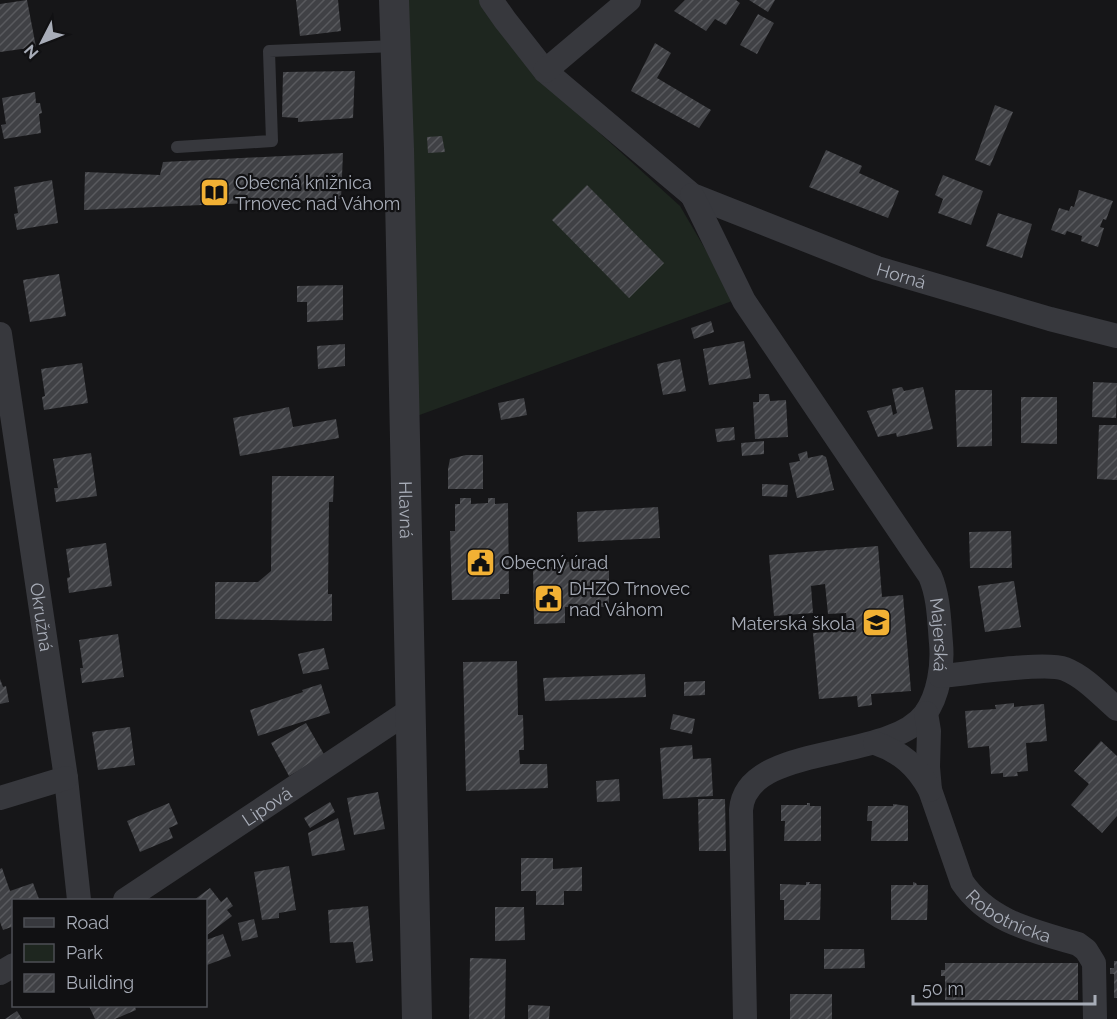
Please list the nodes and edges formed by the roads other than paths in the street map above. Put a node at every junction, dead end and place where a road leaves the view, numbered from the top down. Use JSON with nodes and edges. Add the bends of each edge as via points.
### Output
{"nodes":[{"id":1,"x":394,"y":0,"type":"edge"},
{"id":2,"x":491,"y":0,"type":"edge"},
{"id":3,"x":629,"y":0,"type":"edge"},
{"id":4,"x":396,"y":46,"type":"junction"},
{"id":5,"x":545,"y":71,"type":"junction"},
{"id":6,"x":177,"y":147,"type":"dead end"},
{"id":7,"x":692,"y":195,"type":"junction"},
{"id":8,"x":0,"y":334,"type":"edge"},
{"id":9,"x":1117,"y":336,"type":"edge"},
{"id":10,"x":940,"y":676,"type":"junction"},
{"id":11,"x":1117,"y":709,"type":"edge"},
{"id":12,"x":409,"y":711,"type":"junction"},
{"id":13,"x":926,"y":713,"type":"junction"},
{"id":14,"x":875,"y":743,"type":"junction"},
{"id":15,"x":66,"y":778,"type":"junction"},
{"id":16,"x":930,"y":790,"type":"junction"},
{"id":17,"x":0,"y":798,"type":"edge"},
{"id":18,"x":79,"y":899,"type":"edge"},
{"id":19,"x":127,"y":899,"type":"edge"},
{"id":20,"x":417,"y":1019,"type":"edge"},
{"id":21,"x":745,"y":1019,"type":"edge"},
{"id":22,"x":1095,"y":1019,"type":"edge"}],
"edges":[{"from":1,"to":4,"type":"street","name":"Hlavná"},
{"from":2,"to":5,"type":"street"},
{"from":3,"to":5,"type":"street"},
{"from":4,"to":6,"type":"lane","via":[[270,51],[272,141]]},
{"from":4,"to":12,"type":"street","name":"Hlavná"},
{"from":5,"to":7,"type":"street"},
{"from":7,"to":9,"type":"street","name":"Horná","via":[[877,268]]},
{"from":7,"to":10,"type":"street","name":"Majerská","via":[[744,301],[930,576],[937,591]]},
{"from":8,"to":15,"type":"street","name":"Okružná"},
{"from":10,"to":11,"type":"street","via":[[1041,666],[1064,668],[1078,675]]},
{"from":10,"to":13,"type":"street","name":"Majerská"},
{"from":12,"to":19,"type":"street","name":"Lipová"},
{"from":12,"to":20,"type":"street","name":"Hlavná"},
{"from":13,"to":14,"type":"street","via":[[894,736]]},
{"from":13,"to":16,"type":"street","name":"Robotnícka"},
{"from":14,"to":16,"type":"street","name":"Robotnícka","via":[[902,756]]},
{"from":14,"to":21,"type":"street","via":[[775,769],[745,793],[741,810]]},
{"from":15,"to":17,"type":"street"},
{"from":15,"to":18,"type":"street","name":"Okružná"},
{"from":16,"to":22,"type":"street","name":"Robotnícka","via":[[956,869],[971,895],[998,917],[1078,944],[1092,957]]}]}
